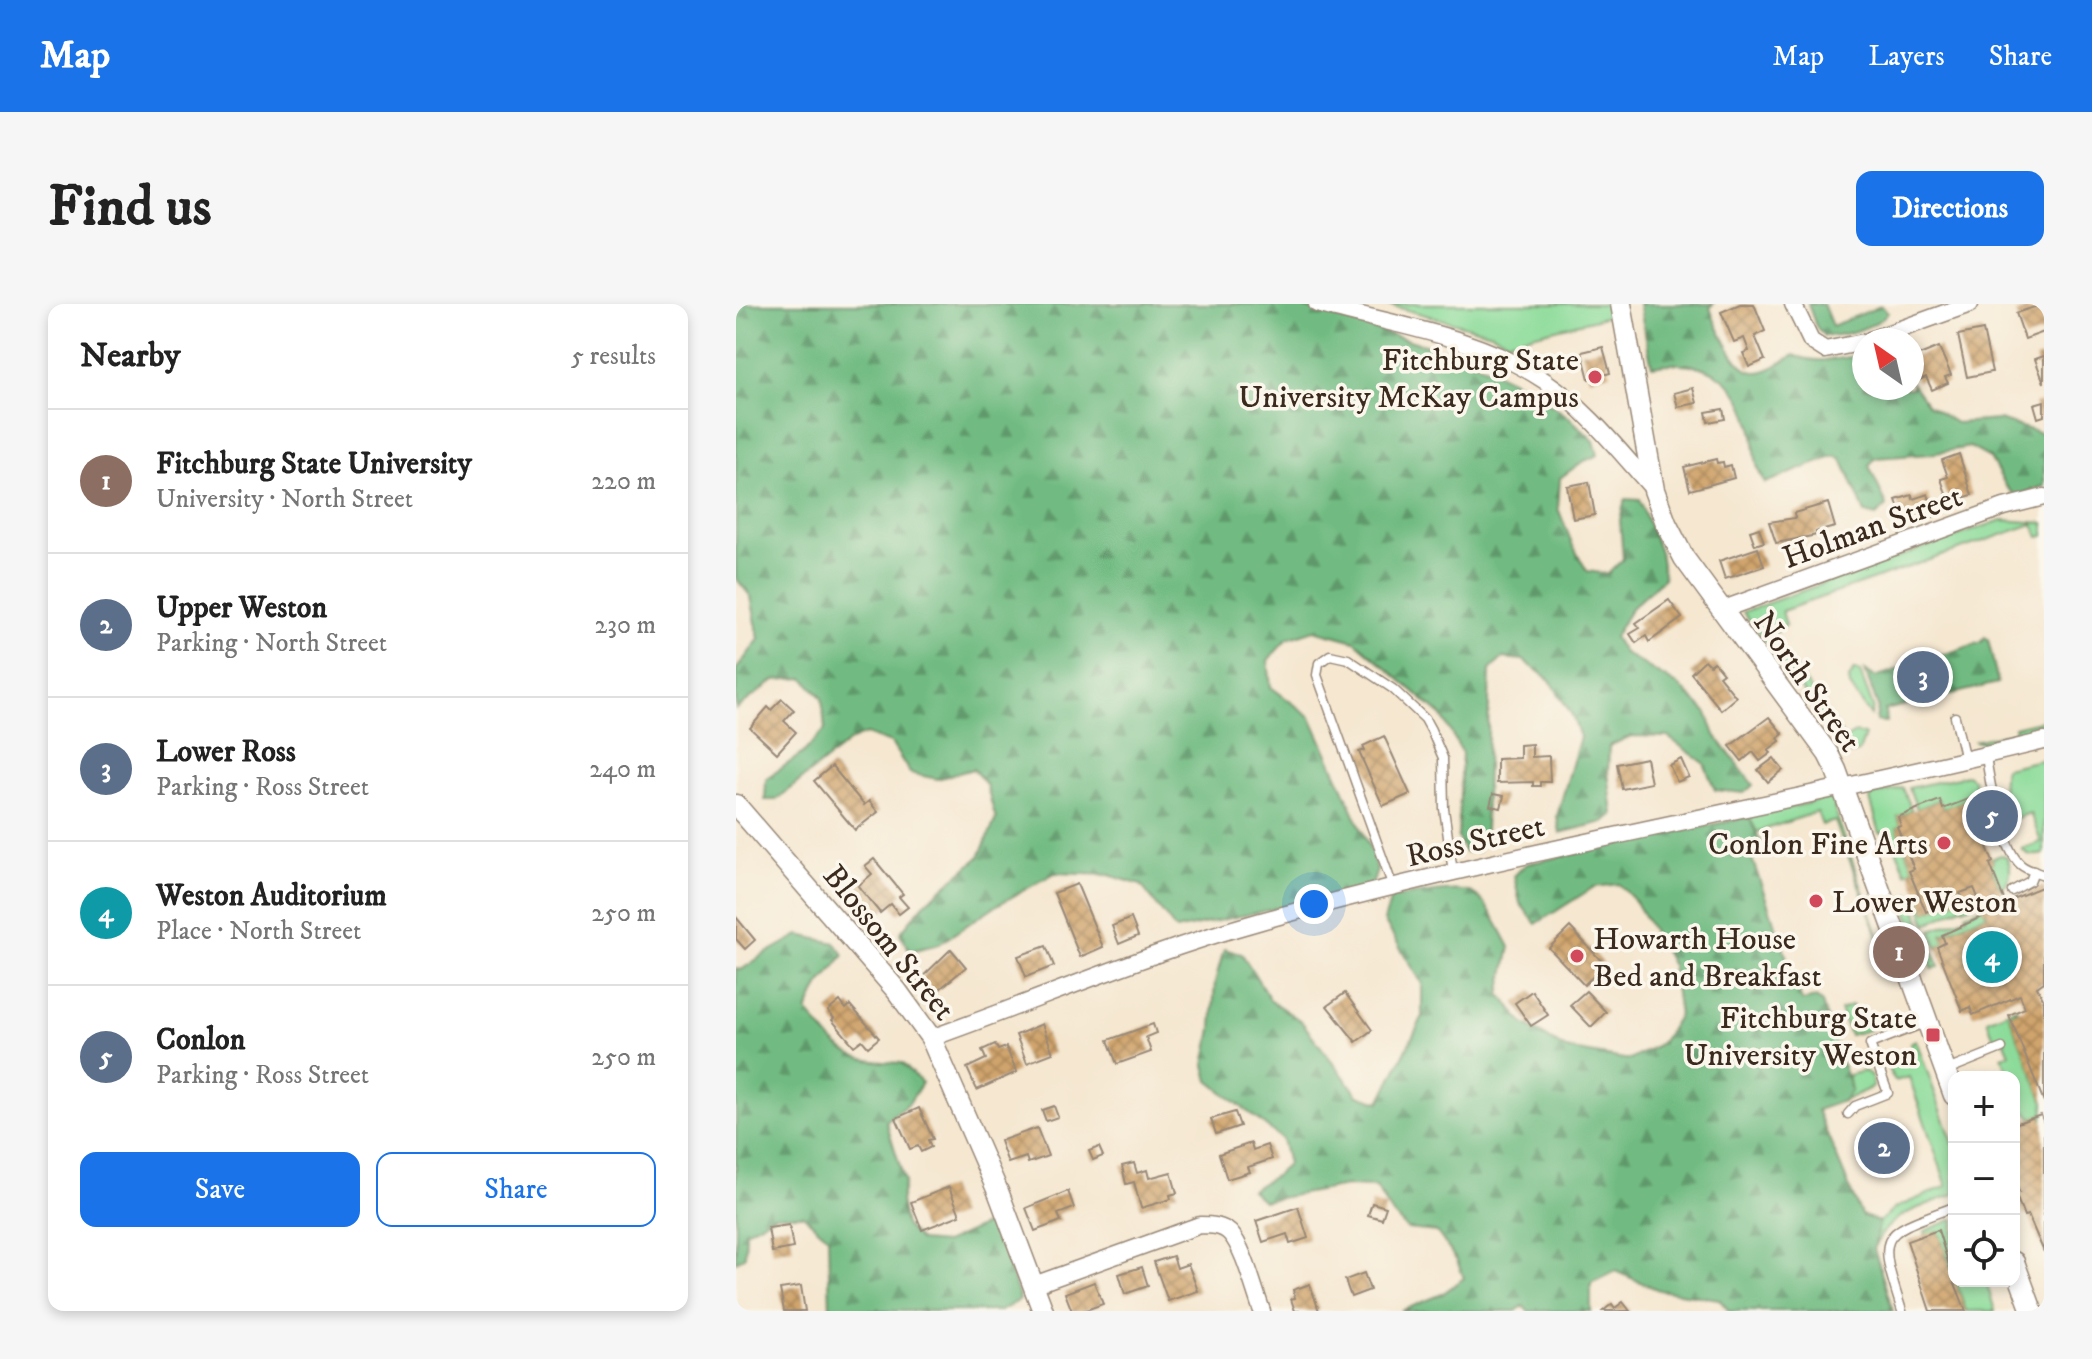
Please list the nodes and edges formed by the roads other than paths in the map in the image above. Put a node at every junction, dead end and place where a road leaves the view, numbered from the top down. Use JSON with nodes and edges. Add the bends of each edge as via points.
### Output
{"nodes":[{"id":1,"x":1317,"y":304,"type":"edge"},
{"id":2,"x":1621,"y":304,"type":"edge"},
{"id":3,"x":1793,"y":304,"type":"edge"},
{"id":4,"x":1970,"y":304,"type":"edge"},
{"id":5,"x":1903,"y":328,"type":"edge"},
{"id":6,"x":1852,"y":344,"type":"edge"},
{"id":7,"x":1654,"y":490,"type":"junction"},
{"id":8,"x":2044,"y":497,"type":"edge"},
{"id":9,"x":1721,"y":610,"type":"junction"},
{"id":10,"x":1955,"y":717,"type":"dead end"},
{"id":11,"x":2044,"y":741,"type":"edge"},
{"id":12,"x":1986,"y":755,"type":"junction"},
{"id":13,"x":1965,"y":760,"type":"junction"},
{"id":14,"x":1842,"y":786,"type":"junction"},
{"id":15,"x":736,"y":805,"type":"edge"},
{"id":16,"x":2034,"y":871,"type":"junction"},
{"id":17,"x":1453,"y":874,"type":"junction"},
{"id":18,"x":2044,"y":875,"type":"edge"},
{"id":19,"x":1393,"y":888,"type":"junction"},
{"id":20,"x":2012,"y":891,"type":"dead end"},
{"id":21,"x":1928,"y":1021,"type":"junction"},
{"id":22,"x":931,"y":1038,"type":"junction"},
{"id":23,"x":2002,"y":1048,"type":"dead end"},
{"id":24,"x":1945,"y":1071,"type":"junction"},
{"id":25,"x":1948,"y":1079,"type":"edge"},
{"id":26,"x":1848,"y":1114,"type":"dead end"},
{"id":27,"x":1948,"y":1209,"type":"edge"},
{"id":28,"x":2020,"y":1278,"type":"edge"},
{"id":29,"x":1034,"y":1285,"type":"junction"},
{"id":30,"x":1043,"y":1311,"type":"edge"},
{"id":31,"x":1262,"y":1311,"type":"edge"},
{"id":32,"x":1902,"y":1311,"type":"edge"},
{"id":33,"x":2032,"y":1311,"type":"edge"}],
"edges":[{"from":1,"to":7,"type":"street","via":[[1461,342],[1533,373],[1582,411]]},
{"from":2,"to":7,"type":"street","name":"North Street"},
{"from":3,"to":6,"type":"street","via":[[1811,341],[1825,350]]},
{"from":4,"to":5,"type":"street"},
{"from":7,"to":9,"type":"street","name":"North Street","via":[[1684,558]]},
{"from":8,"to":9,"type":"street","name":"Holman Street"},
{"from":9,"to":14,"type":"street","name":"North Street","via":[[1828,754]]},
{"from":10,"to":13,"type":"lane"},
{"from":11,"to":12,"type":"street","name":"Ross Street"},
{"from":12,"to":13,"type":"street","name":"Ross Street"},
{"from":12,"to":16,"type":"lane","via":[[2011,854]]},
{"from":13,"to":14,"type":"street","name":"Ross Street"},
{"from":14,"to":17,"type":"street","name":"Ross Street"},
{"from":14,"to":21,"type":"street","name":"North Street"},
{"from":15,"to":22,"type":"street","name":"Blossom Street","via":[[897,991]]},
{"from":16,"to":18,"type":"lane"},
{"from":16,"to":20,"type":"lane","via":[[2030,881]]},
{"from":17,"to":19,"type":"street","name":"Ross Street"},
{"from":17,"to":19,"type":"lane","via":[[1443,758],[1425,719],[1393,689],[1348,659],[1330,655],[1319,663],[1317,675]]},
{"from":19,"to":22,"type":"street","name":"Ross Street","via":[[1193,942]]},
{"from":21,"to":24,"type":"street","name":"North Street"},
{"from":21,"to":26,"type":"lane","via":[[1870,1044],[1888,1093]]},
{"from":22,"to":29,"type":"street","name":"Blossom Street"},
{"from":23,"to":24,"type":"lane"},
{"from":24,"to":25,"type":"street","name":"North Street"},
{"from":27,"to":32,"type":"lane","via":[[1902,1226],[1887,1242]]},
{"from":28,"to":33,"type":"street"},
{"from":29,"to":30,"type":"street","name":"Blossom Street"},
{"from":29,"to":31,"type":"street","via":[[1200,1225],[1215,1225],[1237,1244]]}]}
